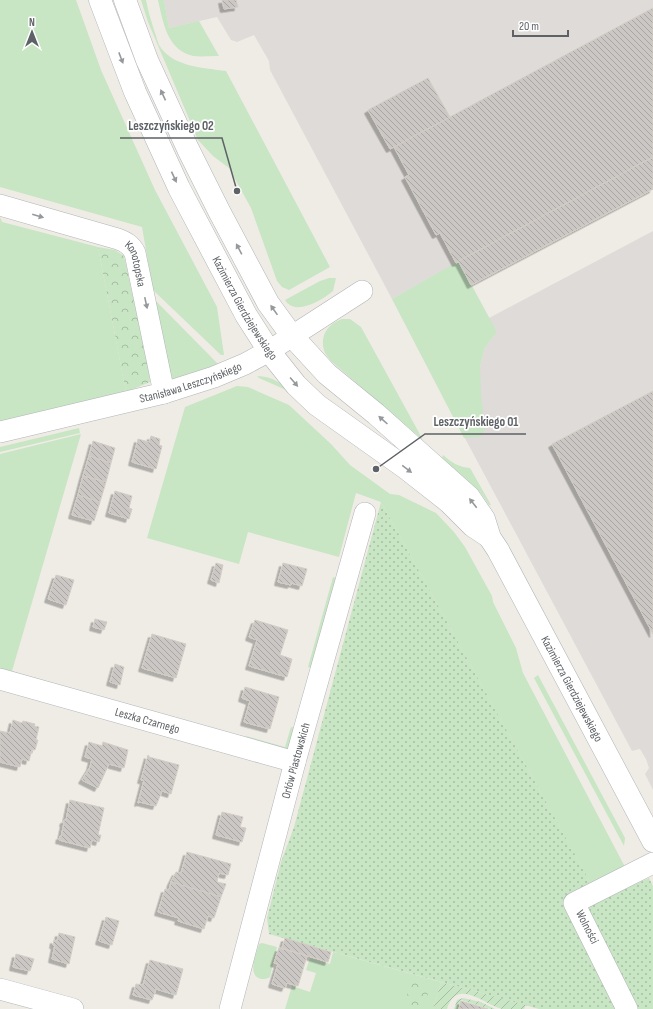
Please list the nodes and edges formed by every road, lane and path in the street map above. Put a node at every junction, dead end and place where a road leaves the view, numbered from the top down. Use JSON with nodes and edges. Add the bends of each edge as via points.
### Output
{"nodes":[{"id":1,"x":100,"y":0,"type":"edge"},
{"id":2,"x":125,"y":0,"type":"edge"},
{"id":3,"x":0,"y":205,"type":"edge"},
{"id":4,"x":362,"y":291,"type":"dead end"},
{"id":5,"x":292,"y":336,"type":"junction"},
{"id":6,"x":269,"y":351,"type":"junction"},
{"id":7,"x":164,"y":392,"type":"junction"},
{"id":8,"x":0,"y":432,"type":"edge"},
{"id":9,"x":365,"y":514,"type":"dead end"},
{"id":10,"x":490,"y":538,"type":"junction"},
{"id":11,"x":0,"y":679,"type":"edge"},
{"id":12,"x":295,"y":762,"type":"junction"},
{"id":13,"x":653,"y":841,"type":"edge"},
{"id":14,"x":653,"y":863,"type":"edge"},
{"id":15,"x":0,"y":989,"type":"edge"},
{"id":16,"x":73,"y":1009,"type":"edge"},
{"id":17,"x":230,"y":1009,"type":"edge"},
{"id":18,"x":627,"y":1009,"type":"edge"}],
"edges":[{"from":1,"to":6,"type":"street","name":"Kazimierza Gierdziejewskiego","one_way":true,"via":[[135,92],[179,188],[246,315]]},
{"from":5,"to":2,"type":"street","name":"Kazimierza Gierdziejewskiego","one_way":true,"via":[[261,290],[219,211],[150,66]]},
{"from":3,"to":7,"type":"street","name":"Konotopska","one_way":true,"via":[[118,239],[131,246],[135,253]]},
{"from":4,"to":5,"type":"street","name":"Stanisława Leszczyńskiego"},
{"from":5,"to":6,"type":"street","name":"Stanisława Leszczyńskiego"},
{"from":10,"to":5,"type":"street","name":"Kazimierza Gierdziejewskiego","one_way":true,"via":[[484,519],[460,489],[327,374]]},
{"from":6,"to":7,"type":"street","name":"Stanisława Leszczyńskiego","via":[[208,379]]},
{"from":6,"to":10,"type":"street","name":"Kazimierza Gierdziejewskiego","one_way":true,"via":[[296,385],[317,405],[407,469]]},
{"from":7,"to":8,"type":"street","name":"Stanisława Leszczyńskiego"},
{"from":9,"to":12,"type":"street","name":"Orłów Piastowskich"},
{"from":10,"to":13,"type":"street","name":"Kazimierza Gierdziejewskiego"},
{"from":11,"to":12,"type":"street","name":"Leszka Czarnego"},
{"from":12,"to":17,"type":"street","name":"Orłów Piastowskich"},
{"from":14,"to":18,"type":"street","name":"Wolności","via":[[574,903]]},
{"from":15,"to":16,"type":"street"}]}
